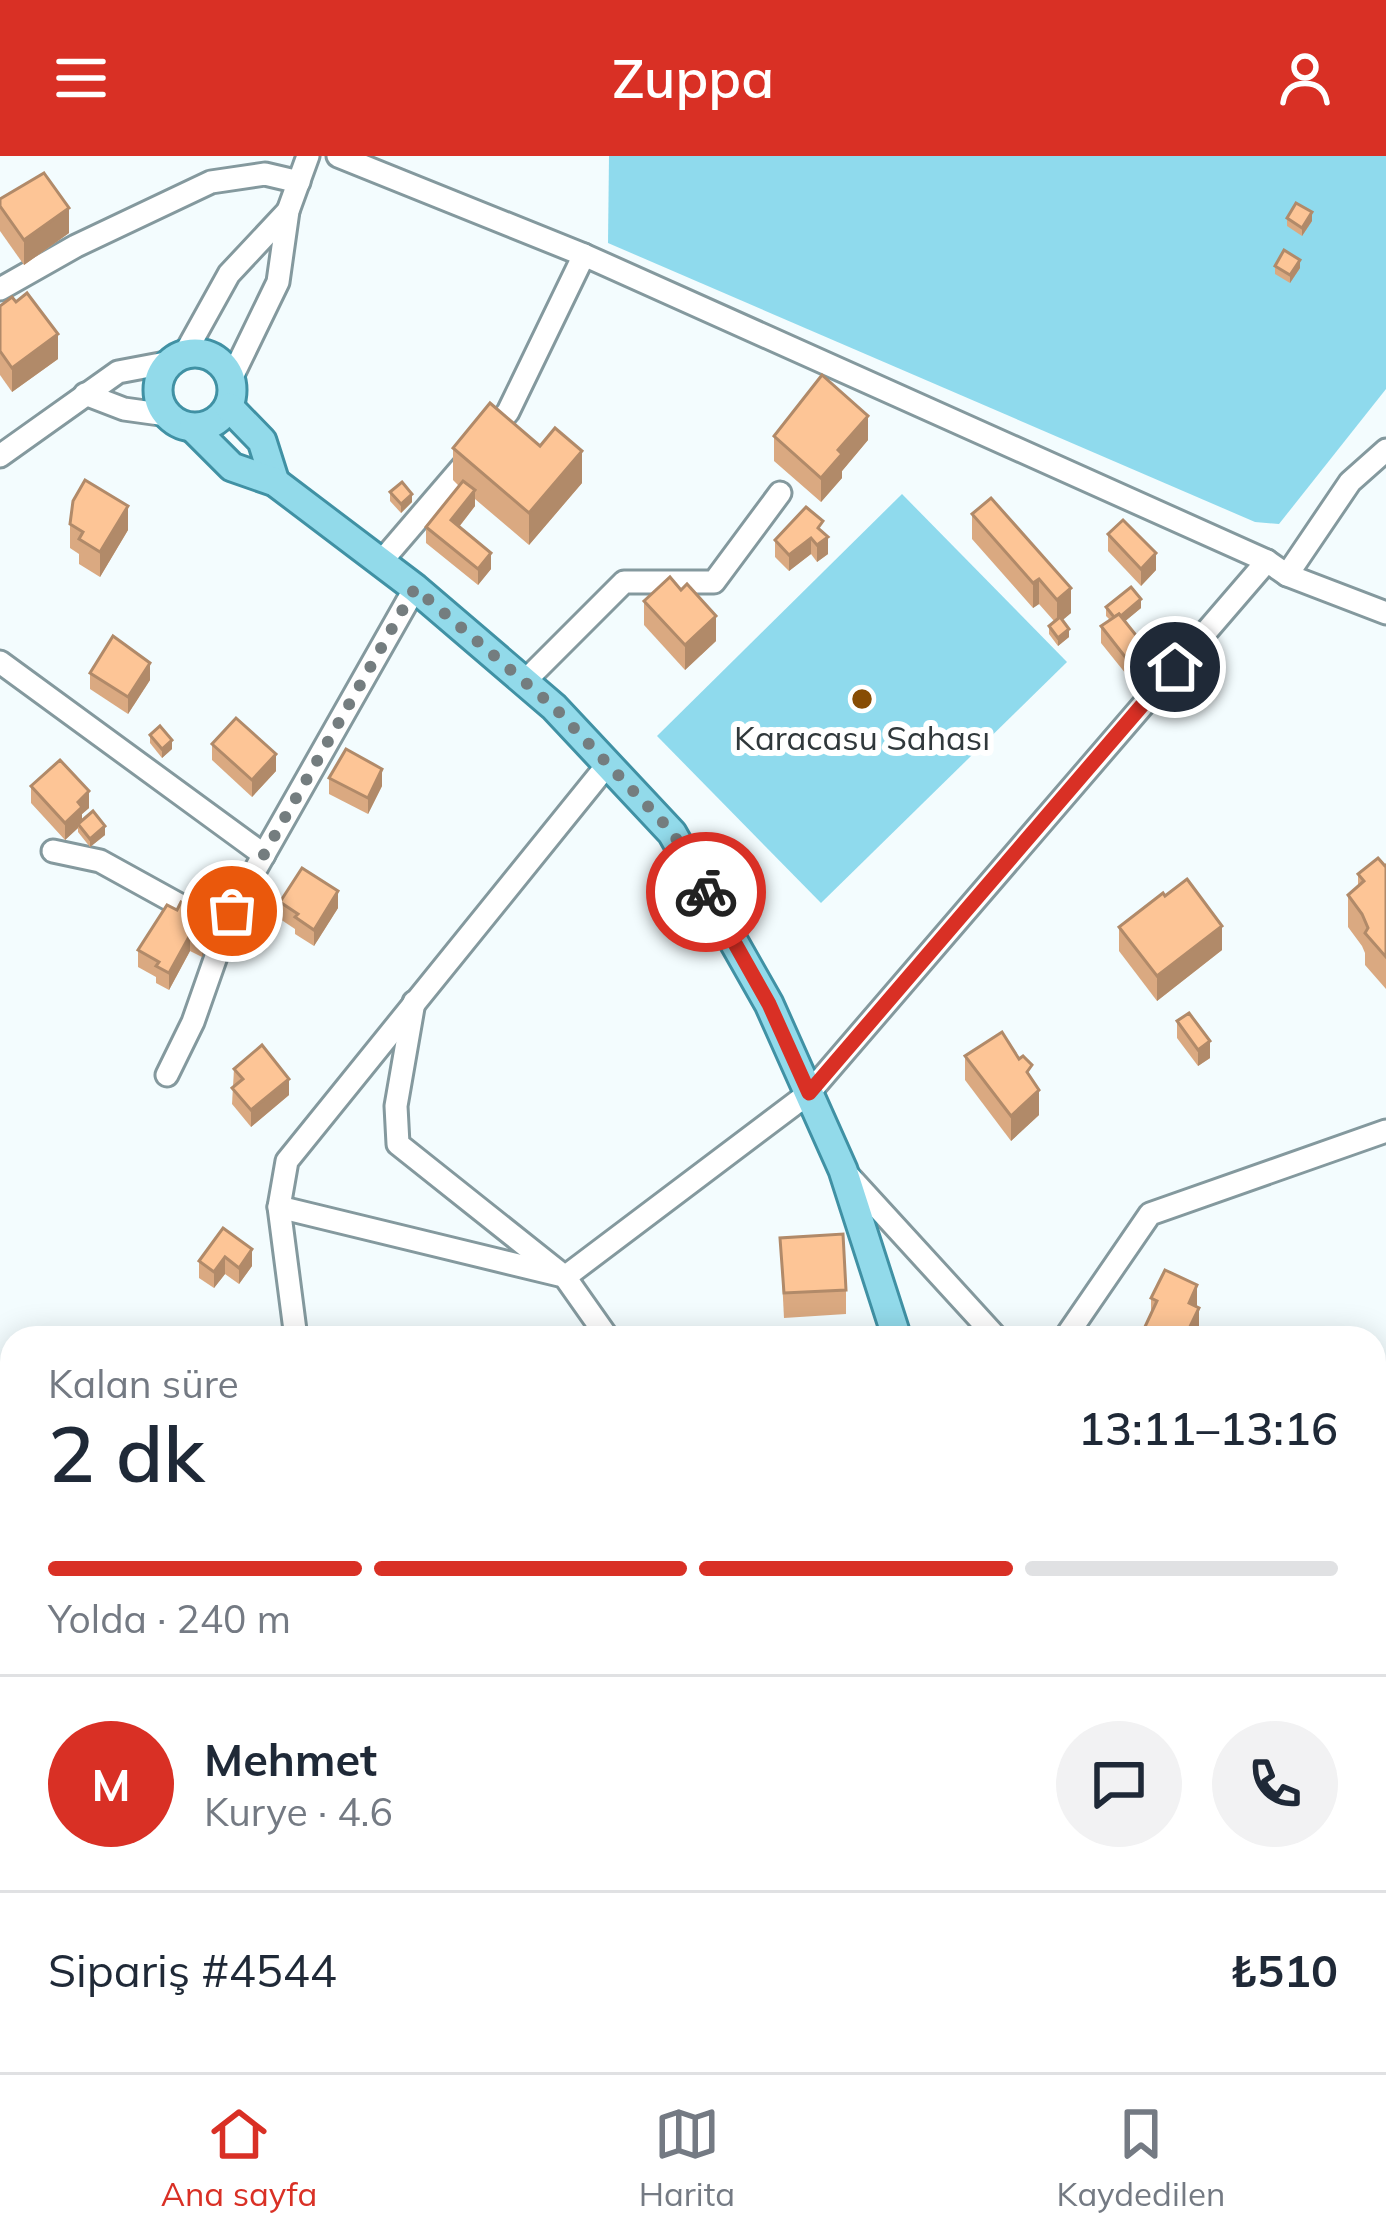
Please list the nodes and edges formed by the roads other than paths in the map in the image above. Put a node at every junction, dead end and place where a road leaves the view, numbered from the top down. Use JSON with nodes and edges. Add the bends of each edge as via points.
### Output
{"nodes":[{"id":1,"x":308,"y":156,"type":"edge"},
{"id":2,"x":338,"y":156,"type":"edge"},
{"id":3,"x":299,"y":182,"type":"junction"},
{"id":4,"x":288,"y":211,"type":"junction"},
{"id":5,"x":584,"y":255,"type":"junction"},
{"id":6,"x":0,"y":289,"type":"edge"},
{"id":7,"x":177,"y":359,"type":"junction"},
{"id":8,"x":230,"y":393,"type":"junction"},
{"id":9,"x":85,"y":394,"type":"junction"},
{"id":10,"x":180,"y":421,"type":"junction"},
{"id":11,"x":1386,"y":450,"type":"edge"},
{"id":12,"x":0,"y":456,"type":"edge"},
{"id":13,"x":275,"y":482,"type":"junction"},
{"id":14,"x":780,"y":494,"type":"dead end"},
{"id":15,"x":1267,"y":561,"type":"junction"},
{"id":16,"x":380,"y":563,"type":"junction"},
{"id":17,"x":1287,"y":574,"type":"junction"},
{"id":18,"x":415,"y":588,"type":"junction"},
{"id":19,"x":1386,"y":613,"type":"edge"},
{"id":20,"x":0,"y":662,"type":"edge"},
{"id":21,"x":524,"y":682,"type":"junction"},
{"id":22,"x":608,"y":764,"type":"junction"},
{"id":23,"x":53,"y":851,"type":"dead end"},
{"id":24,"x":263,"y":854,"type":"junction"},
{"id":25,"x":225,"y":930,"type":"junction"},
{"id":26,"x":414,"y":1000,"type":"junction"},
{"id":27,"x":167,"y":1075,"type":"dead end"},
{"id":28,"x":809,"y":1093,"type":"junction"},
{"id":29,"x":1386,"y":1131,"type":"edge"},
{"id":30,"x":843,"y":1170,"type":"junction"},
{"id":31,"x":279,"y":1207,"type":"junction"},
{"id":32,"x":566,"y":1277,"type":"junction"},
{"id":33,"x":294,"y":1326,"type":"edge"},
{"id":34,"x":600,"y":1326,"type":"edge"},
{"id":35,"x":893,"y":1326,"type":"edge"},
{"id":36,"x":986,"y":1326,"type":"edge"},
{"id":37,"x":1073,"y":1326,"type":"edge"}],
"edges":[{"from":1,"to":3,"type":"street"},
{"from":2,"to":5,"type":"street"},
{"from":3,"to":4,"type":"street"},
{"from":3,"to":6,"type":"street","via":[[247,174],[211,182]]},
{"from":4,"to":7,"type":"street","via":[[229,274]]},
{"from":4,"to":8,"type":"street","via":[[278,282]]},
{"from":5,"to":15,"type":"street"},
{"from":5,"to":16,"type":"street","via":[[508,412]]},
{"from":7,"to":8,"type":"main road","via":[[212,357],[224,366]]},
{"from":7,"to":9,"type":"street","via":[[118,372]]},
{"from":7,"to":10,"type":"main road","via":[[158,387]]},
{"from":8,"to":10,"type":"main road","via":[[220,419]]},
{"from":8,"to":13,"type":"main road","via":[[262,441]]},
{"from":9,"to":10,"type":"street"},
{"from":9,"to":12,"type":"street"},
{"from":10,"to":13,"type":"main road","via":[[232,467]]},
{"from":11,"to":17,"type":"street","via":[[1350,482]]},
{"from":13,"to":16,"type":"main road"},
{"from":14,"to":21,"type":"street","via":[[714,582],[624,582]]},
{"from":15,"to":17,"type":"street"},
{"from":15,"to":28,"type":"street"},
{"from":16,"to":18,"type":"main road"},
{"from":17,"to":19,"type":"street"},
{"from":18,"to":21,"type":"main road"},
{"from":18,"to":24,"type":"street"},
{"from":20,"to":24,"type":"street"},
{"from":21,"to":22,"type":"main road"},
{"from":22,"to":26,"type":"street"},
{"from":22,"to":28,"type":"main road","via":[[673,833]]},
{"from":23,"to":25,"type":"street","via":[[100,860]]},
{"from":24,"to":25,"type":"street"},
{"from":25,"to":27,"type":"street"},
{"from":26,"to":31,"type":"street","via":[[287,1161]]},
{"from":26,"to":32,"type":"street","via":[[396,1106],[398,1144]]},
{"from":28,"to":30,"type":"main road"},
{"from":28,"to":32,"type":"street"},
{"from":29,"to":37,"type":"street","via":[[1150,1214]]},
{"from":30,"to":35,"type":"main road"},
{"from":30,"to":36,"type":"street"},
{"from":31,"to":32,"type":"street"},
{"from":31,"to":33,"type":"street"},
{"from":32,"to":34,"type":"street"}]}
